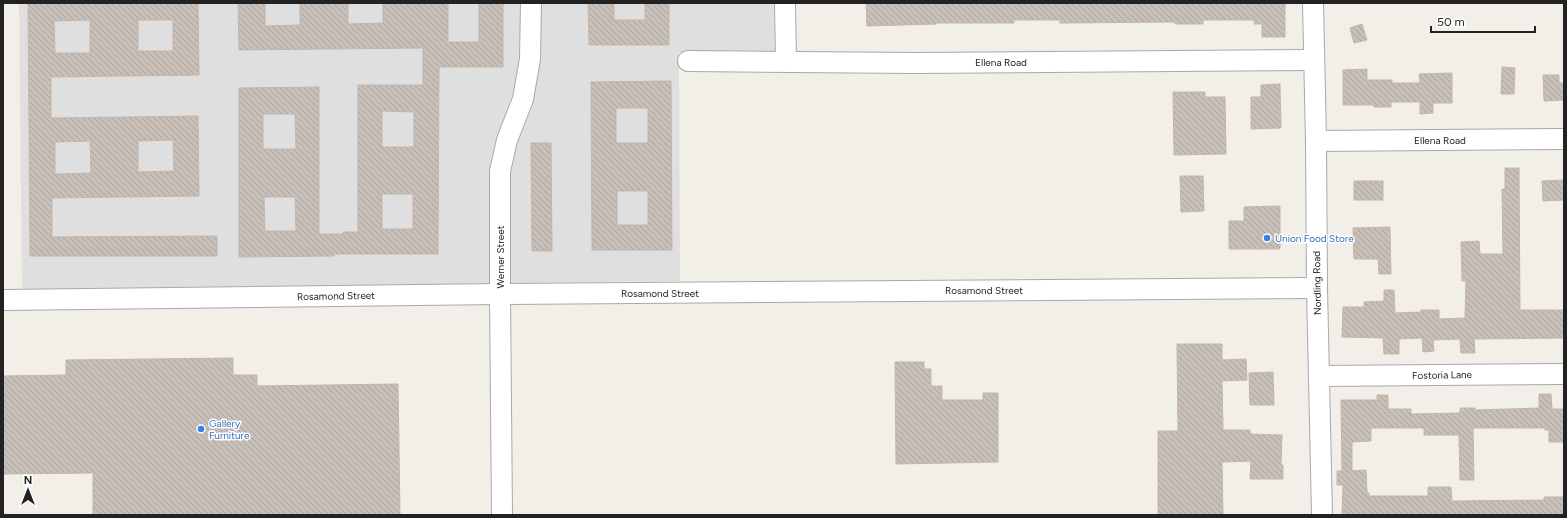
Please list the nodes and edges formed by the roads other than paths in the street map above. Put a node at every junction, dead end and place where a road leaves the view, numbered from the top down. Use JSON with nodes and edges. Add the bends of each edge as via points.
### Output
{"nodes":[{"id":1,"x":531,"y":3,"type":"edge"},
{"id":2,"x":785,"y":3,"type":"edge"},
{"id":3,"x":1313,"y":3,"type":"edge"},
{"id":4,"x":1314,"y":60,"type":"junction"},
{"id":5,"x":688,"y":61,"type":"dead end"},
{"id":6,"x":786,"y":61,"type":"junction"},
{"id":7,"x":1564,"y":139,"type":"edge"},
{"id":8,"x":1316,"y":141,"type":"junction"},
{"id":9,"x":1316,"y":288,"type":"junction"},
{"id":10,"x":500,"y":294,"type":"junction"},
{"id":11,"x":3,"y":300,"type":"edge"},
{"id":12,"x":1564,"y":374,"type":"edge"},
{"id":13,"x":1320,"y":376,"type":"junction"},
{"id":14,"x":502,"y":515,"type":"edge"},
{"id":15,"x":1322,"y":515,"type":"edge"}],
"edges":[{"from":1,"to":10,"type":"street","name":"Werner Street","via":[[529,65],[523,99],[507,140],[500,171]]},
{"from":2,"to":6,"type":"street"},
{"from":3,"to":4,"type":"street","name":"Nordling Road"},
{"from":4,"to":6,"type":"street","name":"Ellena Road","via":[[915,63]]},
{"from":4,"to":8,"type":"street","name":"Nordling Road"},
{"from":5,"to":6,"type":"street","name":"Ellena Road"},
{"from":7,"to":8,"type":"street","name":"Ellena Road"},
{"from":8,"to":9,"type":"street","name":"Nordling Road"},
{"from":9,"to":10,"type":"street","name":"Rosamond Street"},
{"from":9,"to":13,"type":"street","name":"Nordling Road"},
{"from":10,"to":11,"type":"street","name":"Rosamond Street"},
{"from":10,"to":14,"type":"street","name":"Werner Street"},
{"from":12,"to":13,"type":"street","name":"Fostoria Lane"},
{"from":13,"to":15,"type":"street","name":"Nordling Road"}]}
